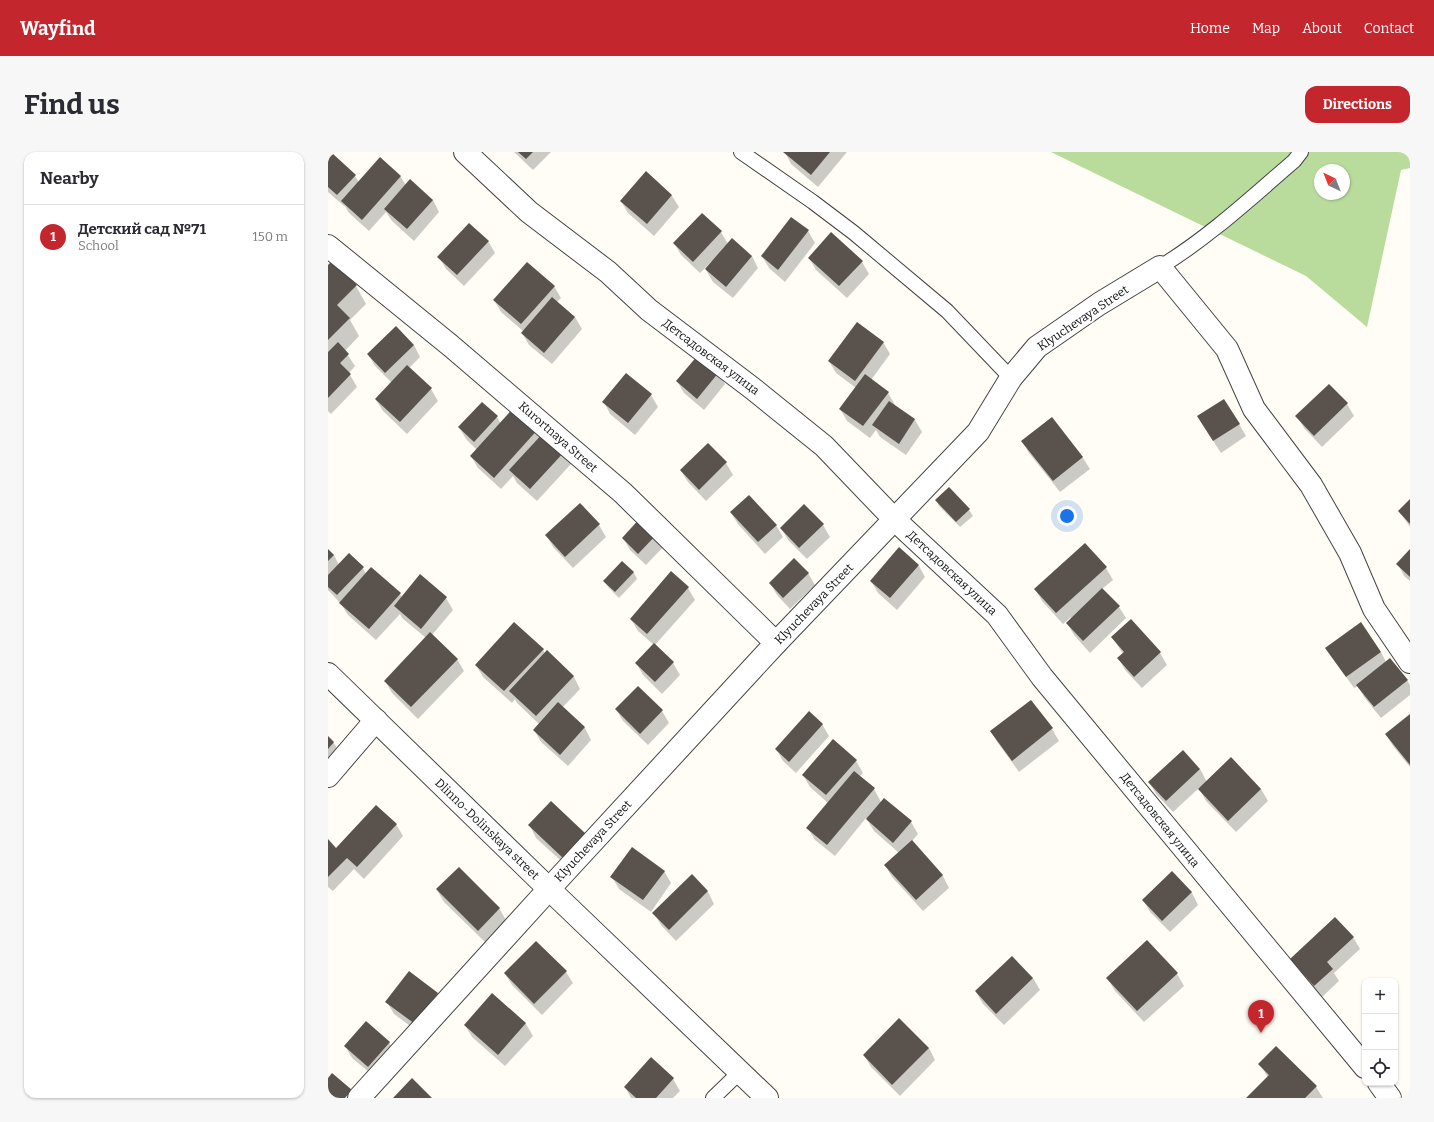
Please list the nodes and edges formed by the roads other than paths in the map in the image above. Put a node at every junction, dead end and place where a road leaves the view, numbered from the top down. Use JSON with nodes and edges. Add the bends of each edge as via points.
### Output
{"nodes":[{"id":1,"x":465,"y":152,"type":"edge"},
{"id":2,"x":741,"y":152,"type":"edge"},
{"id":3,"x":1301,"y":152,"type":"edge"},
{"id":4,"x":328,"y":246,"type":"edge"},
{"id":5,"x":1160,"y":267,"type":"junction"},
{"id":6,"x":1011,"y":378,"type":"junction"},
{"id":7,"x":894,"y":520,"type":"junction"},
{"id":8,"x":776,"y":643,"type":"junction"},
{"id":9,"x":1410,"y":662,"type":"edge"},
{"id":10,"x":328,"y":674,"type":"edge"},
{"id":11,"x":376,"y":720,"type":"junction"},
{"id":12,"x":328,"y":776,"type":"edge"},
{"id":13,"x":549,"y":889,"type":"junction"},
{"id":14,"x":1362,"y":1063,"type":"edge"},
{"id":15,"x":741,"y":1071,"type":"junction"},
{"id":16,"x":1381,"y":1086,"type":"edge"},
{"id":17,"x":359,"y":1098,"type":"edge"},
{"id":18,"x":713,"y":1098,"type":"edge"},
{"id":19,"x":767,"y":1098,"type":"edge"},
{"id":20,"x":1390,"y":1098,"type":"edge"}],
"edges":[{"from":1,"to":7,"type":"street","name":"Детсадовская улица","via":[[529,212],[608,272],[649,310],[824,446]]},
{"from":2,"to":6,"type":"lane","via":[[854,233],[947,311]]},
{"from":3,"to":5,"type":"lane","name":"Klyuchevaya Street","via":[[1235,212]]},
{"from":4,"to":8,"type":"street","name":"Kurortnaya Street","via":[[451,346],[623,493]]},
{"from":5,"to":6,"type":"street","name":"Klyuchevaya Street","via":[[1099,304],[1037,347]]},
{"from":5,"to":9,"type":"street","via":[[1227,349],[1254,409],[1311,485],[1350,553],[1374,609]]},
{"from":6,"to":7,"type":"street","name":"Klyuchevaya Street","via":[[978,432]]},
{"from":7,"to":8,"type":"street","name":"Klyuchevaya Street"},
{"from":7,"to":14,"type":"street","name":"Детсадовская улица","via":[[997,615],[1042,678]]},
{"from":8,"to":13,"type":"street","name":"Klyuchevaya Street"},
{"from":10,"to":11,"type":"street","name":"Dlinno-Dolinskaya street"},
{"from":11,"to":12,"type":"street"},
{"from":11,"to":13,"type":"street","name":"Dlinno-Dolinskaya street"},
{"from":13,"to":15,"type":"street","name":"Dlinno-Dolinskaya street"},
{"from":13,"to":17,"type":"street","name":"Klyuchevaya Street"},
{"from":15,"to":18,"type":"lane"},
{"from":15,"to":19,"type":"street","name":"Dlinno-Dolinskaya street"},
{"from":16,"to":20,"type":"street"}]}
